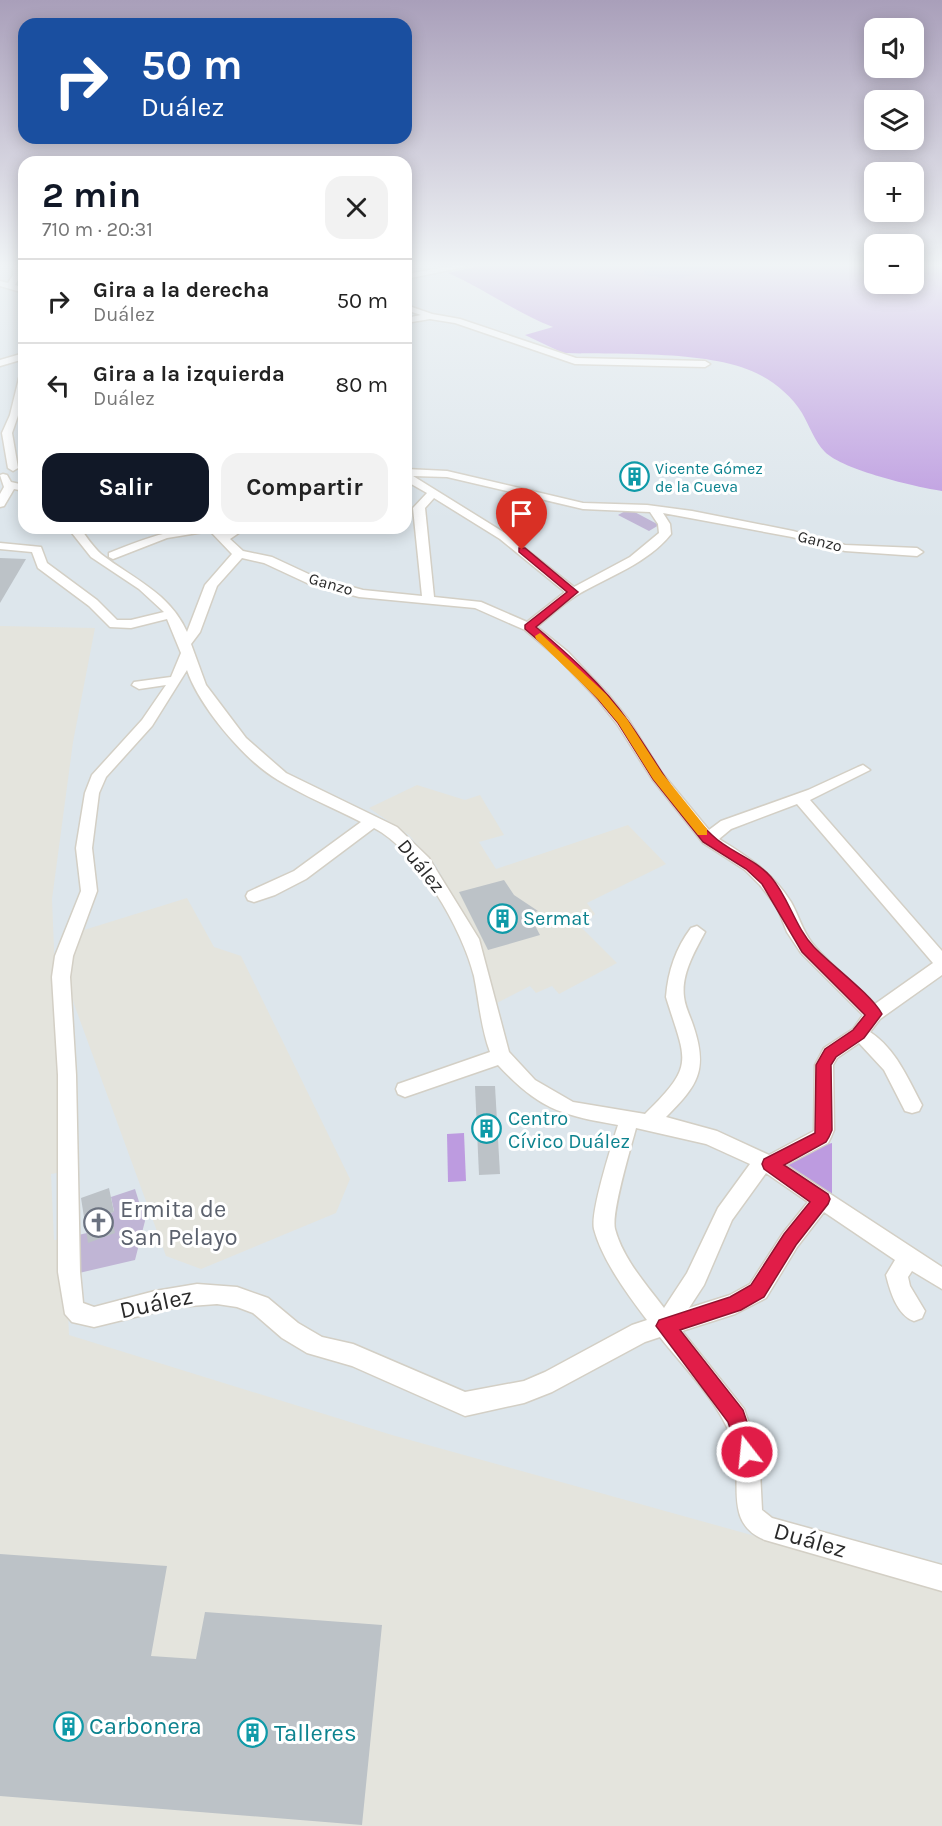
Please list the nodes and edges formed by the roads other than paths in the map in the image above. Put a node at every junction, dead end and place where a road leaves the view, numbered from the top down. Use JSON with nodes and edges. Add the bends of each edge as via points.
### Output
{"nodes":[{"id":1,"x":546,"y":350,"type":"edge"},
{"id":2,"x":18,"y":358,"type":"edge"},
{"id":3,"x":0,"y":363,"type":"edge"},
{"id":4,"x":705,"y":364,"type":"dead end"},
{"id":5,"x":18,"y":370,"type":"edge"},
{"id":6,"x":0,"y":374,"type":"edge"},
{"id":7,"x":15,"y":421,"type":"edge"},
{"id":8,"x":18,"y":462,"type":"edge"},
{"id":9,"x":18,"y":467,"type":"edge"},
{"id":10,"x":412,"y":474,"type":"edge"},
{"id":11,"x":412,"y":478,"type":"edge"},
{"id":12,"x":4,"y":481,"type":"edge"},
{"id":13,"x":18,"y":492,"type":"edge"},
{"id":14,"x":436,"y":493,"type":"junction"},
{"id":15,"x":2,"y":502,"type":"edge"},
{"id":16,"x":654,"y":509,"type":"junction"},
{"id":17,"x":79,"y":534,"type":"edge"},
{"id":18,"x":171,"y":534,"type":"edge"},
{"id":19,"x":218,"y":534,"type":"edge"},
{"id":20,"x":231,"y":534,"type":"edge"},
{"id":21,"x":223,"y":539,"type":"junction"},
{"id":22,"x":1,"y":546,"type":"edge"},
{"id":23,"x":917,"y":552,"type":"dead end"},
{"id":24,"x":239,"y":554,"type":"junction"},
{"id":25,"x":113,"y":555,"type":"dead end"},
{"id":26,"x":573,"y":592,"type":"junction"},
{"id":27,"x":428,"y":600,"type":"junction"},
{"id":28,"x":171,"y":614,"type":"junction"},
{"id":29,"x":529,"y":627,"type":"junction"},
{"id":30,"x":186,"y":649,"type":"junction"},
{"id":31,"x":174,"y":683,"type":"junction"},
{"id":32,"x":138,"y":685,"type":"dead end"},
{"id":33,"x":199,"y":686,"type":"junction"},
{"id":34,"x":863,"y":770,"type":"dead end"},
{"id":35,"x":800,"y":798,"type":"junction"},
{"id":36,"x":373,"y":821,"type":"junction"},
{"id":37,"x":708,"y":839,"type":"junction"},
{"id":38,"x":254,"y":896,"type":"dead end"},
{"id":39,"x":697,"y":932,"type":"dead end"},
{"id":40,"x":942,"y":964,"type":"edge"},
{"id":41,"x":874,"y":1014,"type":"junction"},
{"id":42,"x":859,"y":1034,"type":"junction"},
{"id":43,"x":501,"y":1056,"type":"junction"},
{"id":44,"x":405,"y":1089,"type":"dead end"},
{"id":45,"x":912,"y":1105,"type":"dead end"},
{"id":46,"x":639,"y":1122,"type":"junction"},
{"id":47,"x":767,"y":1162,"type":"junction"},
{"id":48,"x":822,"y":1199,"type":"junction"},
{"id":49,"x":910,"y":1257,"type":"junction"},
{"id":50,"x":942,"y":1279,"type":"edge"},
{"id":51,"x":914,"y":1311,"type":"dead end"},
{"id":52,"x":665,"y":1326,"type":"junction"},
{"id":53,"x":942,"y":1578,"type":"edge"}],
"edges":[{"from":1,"to":4,"type":"street","via":[[582,362]]},
{"from":2,"to":3,"type":"street"},
{"from":5,"to":6,"type":"street"},
{"from":7,"to":8,"type":"street","via":[[12,454]]},
{"from":9,"to":12,"type":"street"},
{"from":10,"to":16,"type":"street","name":"Ganzo","via":[[447,474],[575,505]]},
{"from":11,"to":14,"type":"street"},
{"from":12,"to":15,"type":"street"},
{"from":13,"to":15,"type":"street"},
{"from":14,"to":26,"type":"street","via":[[504,537]]},
{"from":14,"to":27,"type":"street","via":[[419,508]]},
{"from":16,"to":23,"type":"street","name":"Ganzo","via":[[793,534],[845,548]]},
{"from":16,"to":26,"type":"street","via":[[664,524],[665,534],[660,540],[626,564]]},
{"from":17,"to":28,"type":"street","via":[[95,555],[152,593]]},
{"from":18,"to":25,"type":"street"},
{"from":19,"to":21,"type":"street"},
{"from":20,"to":21,"type":"street"},
{"from":21,"to":24,"type":"street"},
{"from":22,"to":28,"type":"street","via":[[37,549],[42,565],[114,624]]},
{"from":24,"to":27,"type":"street","name":"Ganzo","via":[[268,560],[311,580],[345,590]]},
{"from":24,"to":30,"type":"street","via":[[211,585]]},
{"from":26,"to":29,"type":"street"},
{"from":27,"to":29,"type":"street","name":"Ganzo","via":[[477,606]]},
{"from":28,"to":30,"type":"street"},
{"from":29,"to":37,"type":"street","name":"Ganzo","via":[[579,671],[623,722],[657,776]]},
{"from":30,"to":31,"type":"street"},
{"from":30,"to":33,"type":"street"},
{"from":31,"to":32,"type":"street"},
{"from":31,"to":33,"type":"street"},
{"from":31,"to":52,"type":"street","name":"Duález","via":[[147,723],[99,775],[92,792],[84,848],[89,891],[64,956],[61,977],[73,1307],[80,1315],[94,1317],[209,1292],[258,1304],[295,1335],[316,1346],[353,1355],[465,1404],[533,1388],[640,1333]]},
{"from":33,"to":36,"type":"street","via":[[240,741],[281,776]]},
{"from":34,"to":35,"type":"street"},
{"from":35,"to":37,"type":"street","via":[[726,825]]},
{"from":35,"to":40,"type":"street"},
{"from":36,"to":38,"type":"street","via":[[286,883]]},
{"from":36,"to":43,"type":"street","name":"Duález","via":[[400,838],[423,862],[471,939]]},
{"from":37,"to":41,"type":"street","via":[[751,866],[766,881],[807,948]]},
{"from":39,"to":46,"type":"street","name":"Duález","via":[[688,943],[675,988],[692,1051],[693,1070],[683,1089]]},
{"from":40,"to":41,"type":"street"},
{"from":41,"to":42,"type":"street"},
{"from":42,"to":45,"type":"street","via":[[885,1055]]},
{"from":42,"to":47,"type":"street","via":[[830,1053],[824,1065],[821,1137]]},
{"from":43,"to":44,"type":"street"},
{"from":43,"to":46,"type":"street","name":"Duález","via":[[528,1085],[556,1104]]},
{"from":46,"to":47,"type":"street","name":"Duález","via":[[710,1137]]},
{"from":46,"to":52,"type":"street","name":"Duález","via":[[614,1170],[604,1227],[627,1277]]},
{"from":47,"to":48,"type":"street","name":"Duález"},
{"from":47,"to":52,"type":"street","via":[[725,1214],[696,1278]]},
{"from":48,"to":49,"type":"street","name":"Duález"},
{"from":48,"to":52,"type":"street","name":"Duález","via":[[758,1291],[735,1304]]},
{"from":49,"to":50,"type":"street","name":"Duález"},
{"from":49,"to":51,"type":"street","via":[[897,1281]]},
{"from":52,"to":53,"type":"street","name":"Duález","via":[[736,1417],[747,1452],[752,1517],[765,1528]]}]}
